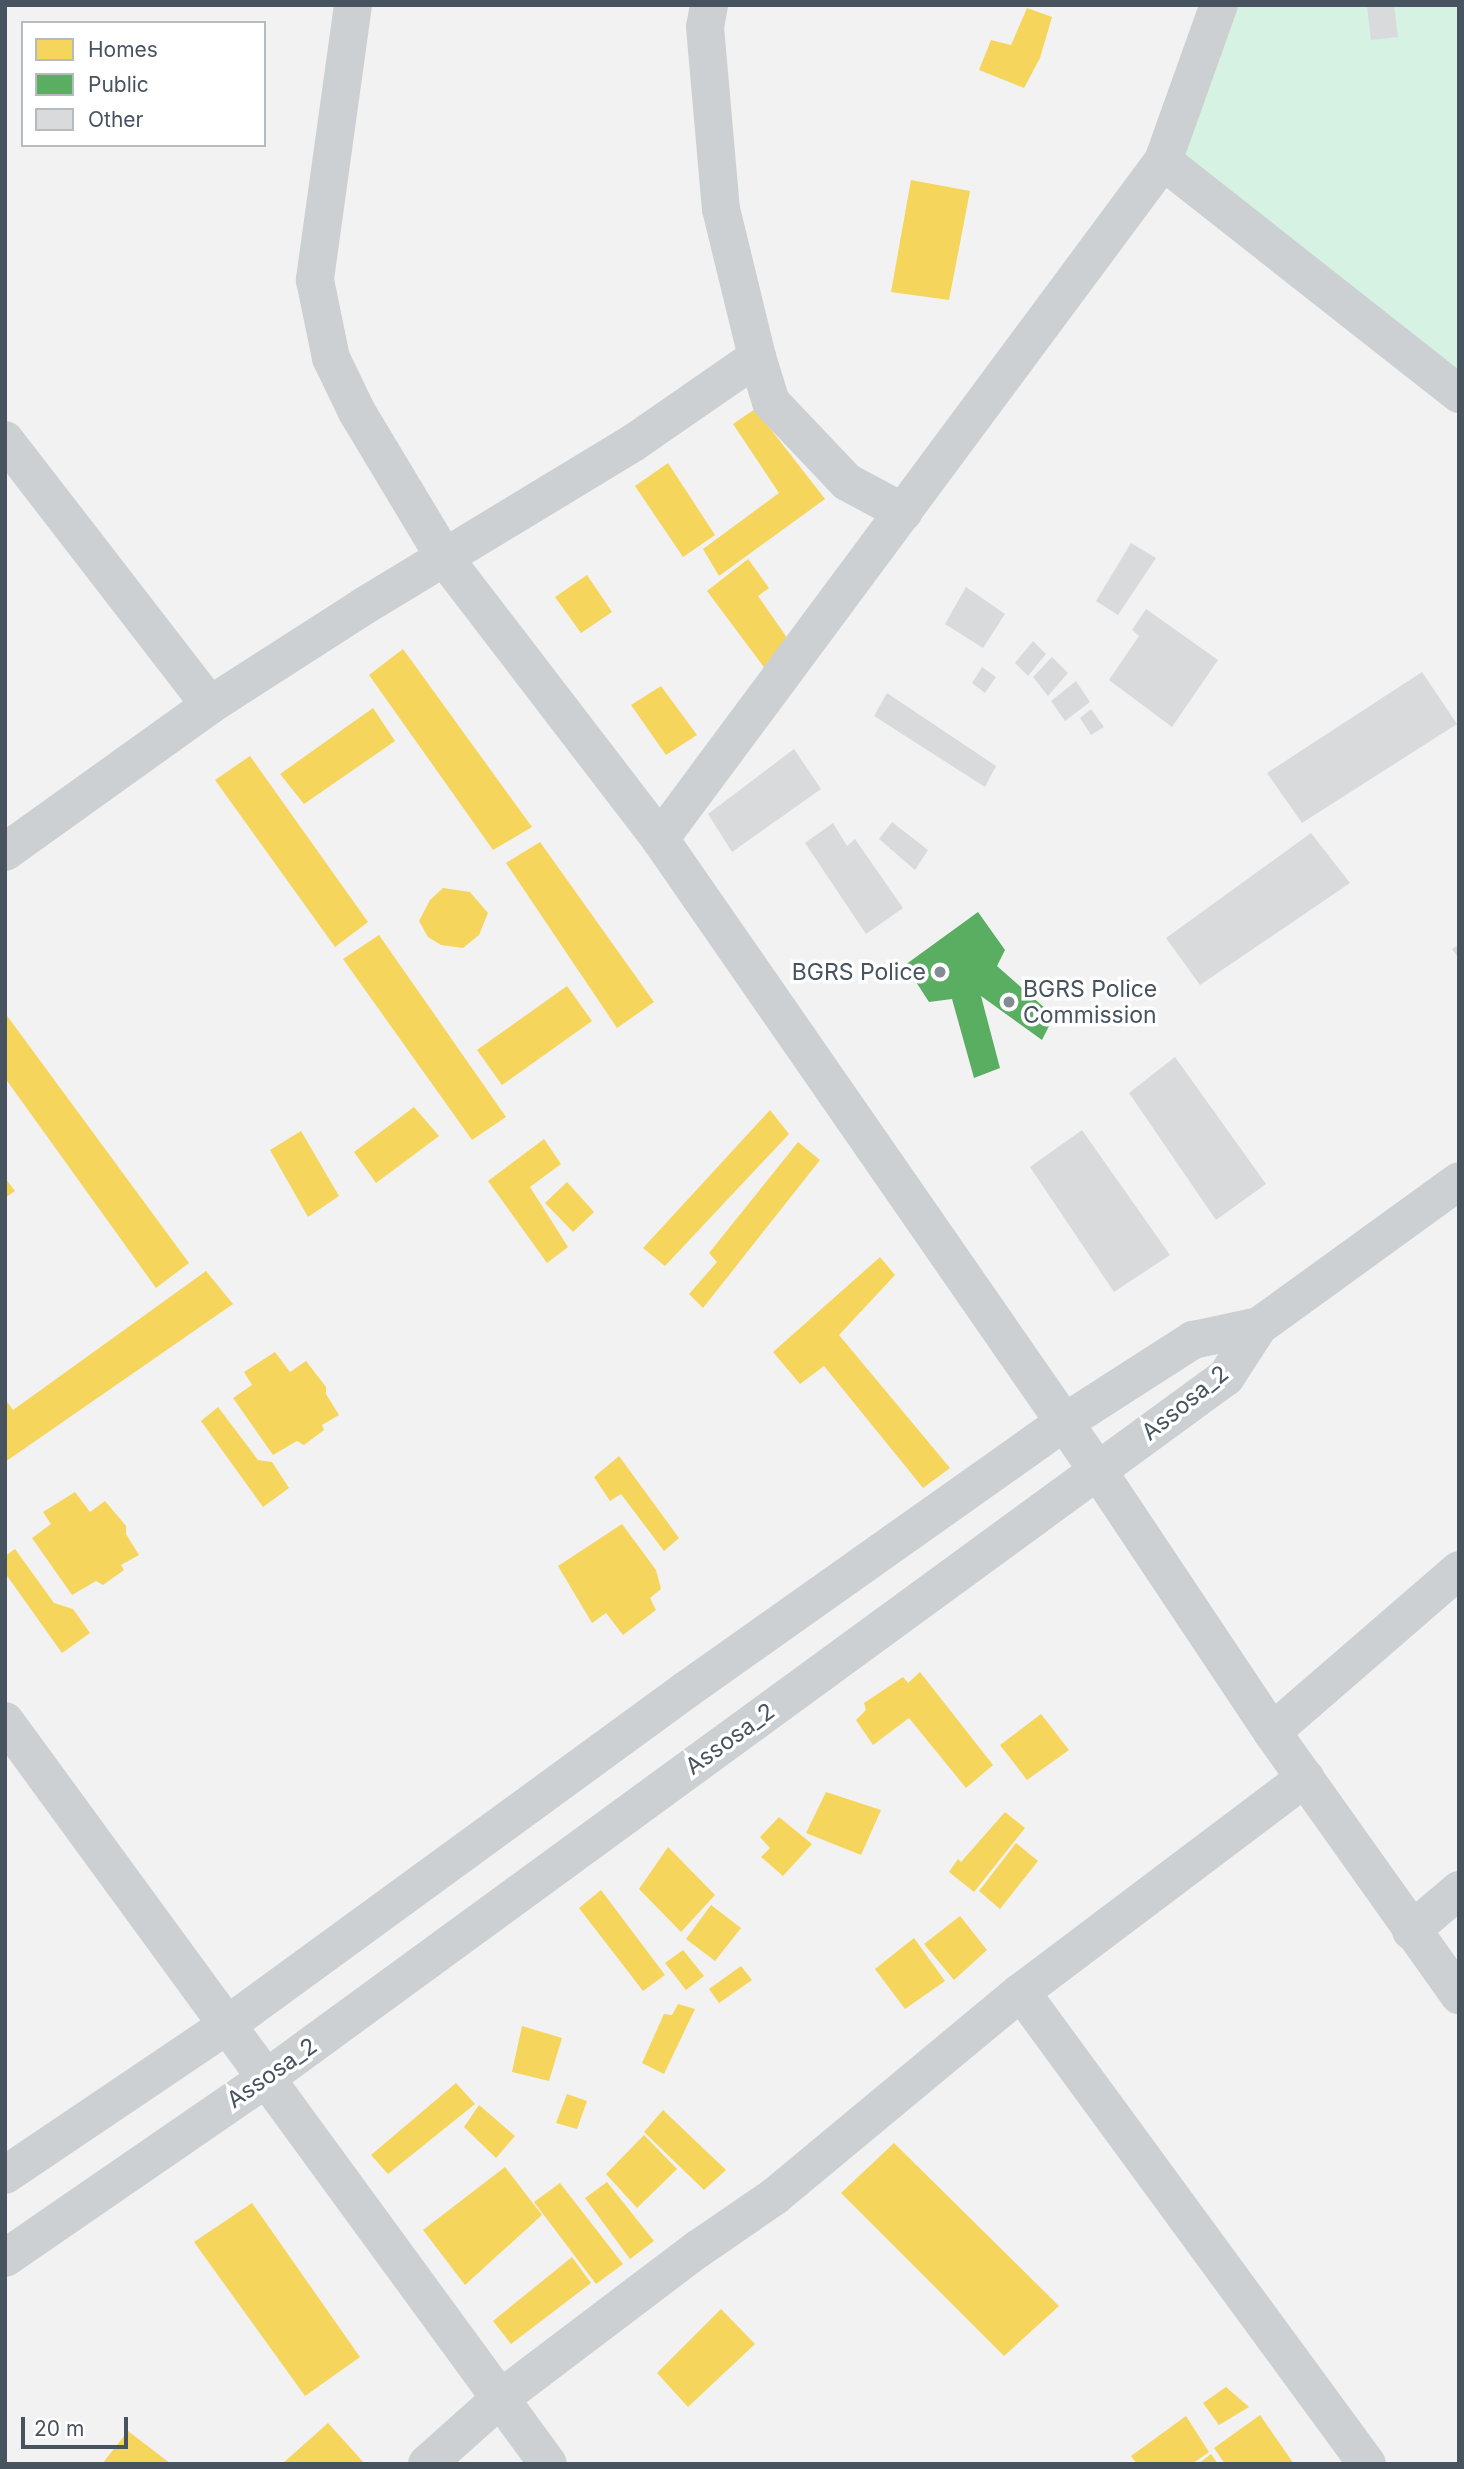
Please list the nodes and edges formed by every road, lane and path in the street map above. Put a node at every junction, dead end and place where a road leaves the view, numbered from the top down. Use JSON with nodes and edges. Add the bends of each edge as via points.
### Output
{"nodes":[{"id":1,"x":353,"y":5,"type":"edge"},
{"id":2,"x":709,"y":5,"type":"edge"},
{"id":3,"x":1219,"y":5,"type":"edge"},
{"id":4,"x":1163,"y":161,"type":"junction"},
{"id":5,"x":757,"y":357,"type":"junction"},
{"id":6,"x":1459,"y":394,"type":"edge"},
{"id":7,"x":5,"y":440,"type":"edge"},
{"id":8,"x":903,"y":512,"type":"junction"},
{"id":9,"x":446,"y":560,"type":"junction"},
{"id":10,"x":210,"y":705,"type":"junction"},
{"id":11,"x":660,"y":839,"type":"junction"},
{"id":12,"x":5,"y":852,"type":"edge"},
{"id":13,"x":1459,"y":1181,"type":"edge"},
{"id":14,"x":1258,"y":1326,"type":"junction"},
{"id":15,"x":1062,"y":1424,"type":"junction"},
{"id":16,"x":1098,"y":1471,"type":"junction"},
{"id":17,"x":1459,"y":1570,"type":"edge"},
{"id":18,"x":5,"y":1721,"type":"edge"},
{"id":19,"x":1272,"y":1731,"type":"junction"},
{"id":20,"x":1305,"y":1778,"type":"junction"},
{"id":21,"x":1459,"y":1890,"type":"edge"},
{"id":22,"x":1411,"y":1931,"type":"junction"},
{"id":23,"x":1021,"y":1992,"type":"junction"},
{"id":24,"x":1459,"y":1995,"type":"edge"},
{"id":25,"x":227,"y":2025,"type":"junction"},
{"id":26,"x":265,"y":2079,"type":"junction"},
{"id":27,"x":5,"y":2175,"type":"edge"},
{"id":28,"x":5,"y":2258,"type":"edge"},
{"id":29,"x":502,"y":2398,"type":"junction"},
{"id":30,"x":427,"y":2464,"type":"edge"},
{"id":31,"x":548,"y":2464,"type":"edge"},
{"id":32,"x":1367,"y":2464,"type":"edge"}],
"edges":[{"from":1,"to":9,"type":"street","via":[[315,281],[331,358],[357,412]]},
{"from":2,"to":5,"type":"street","via":[[705,27],[721,209]]},
{"from":3,"to":4,"type":"street"},
{"from":4,"to":6,"type":"street"},
{"from":4,"to":8,"type":"street"},
{"from":5,"to":8,"type":"street","via":[[771,401],[847,482]]},
{"from":5,"to":9,"type":"street","via":[[633,443]]},
{"from":7,"to":10,"type":"street"},
{"from":8,"to":11,"type":"street"},
{"from":9,"to":10,"type":"street"},
{"from":9,"to":11,"type":"street"},
{"from":10,"to":12,"type":"street"},
{"from":11,"to":15,"type":"street"},
{"from":13,"to":14,"type":"street"},
{"from":14,"to":15,"type":"street","name":"Assosa_2","via":[[1193,1340]]},
{"from":14,"to":16,"type":"street","name":"Assosa_2","via":[[1226,1377]]},
{"from":15,"to":16,"type":"street"},
{"from":15,"to":25,"type":"street","name":"Assosa_2","via":[[686,1690]]},
{"from":16,"to":19,"type":"street"},
{"from":16,"to":26,"type":"street","name":"Assosa_2"},
{"from":17,"to":19,"type":"street"},
{"from":18,"to":25,"type":"street"},
{"from":19,"to":20,"type":"street"},
{"from":20,"to":22,"type":"street"},
{"from":20,"to":23,"type":"street"},
{"from":21,"to":22,"type":"street"},
{"from":22,"to":24,"type":"street"},
{"from":23,"to":29,"type":"street","via":[[775,2196]]},
{"from":23,"to":32,"type":"street"},
{"from":25,"to":26,"type":"street"},
{"from":25,"to":27,"type":"street","name":"Assosa_2"},
{"from":26,"to":28,"type":"street","name":"Assosa_2"},
{"from":26,"to":29,"type":"street"},
{"from":29,"to":30,"type":"street"},
{"from":29,"to":31,"type":"street"}]}
